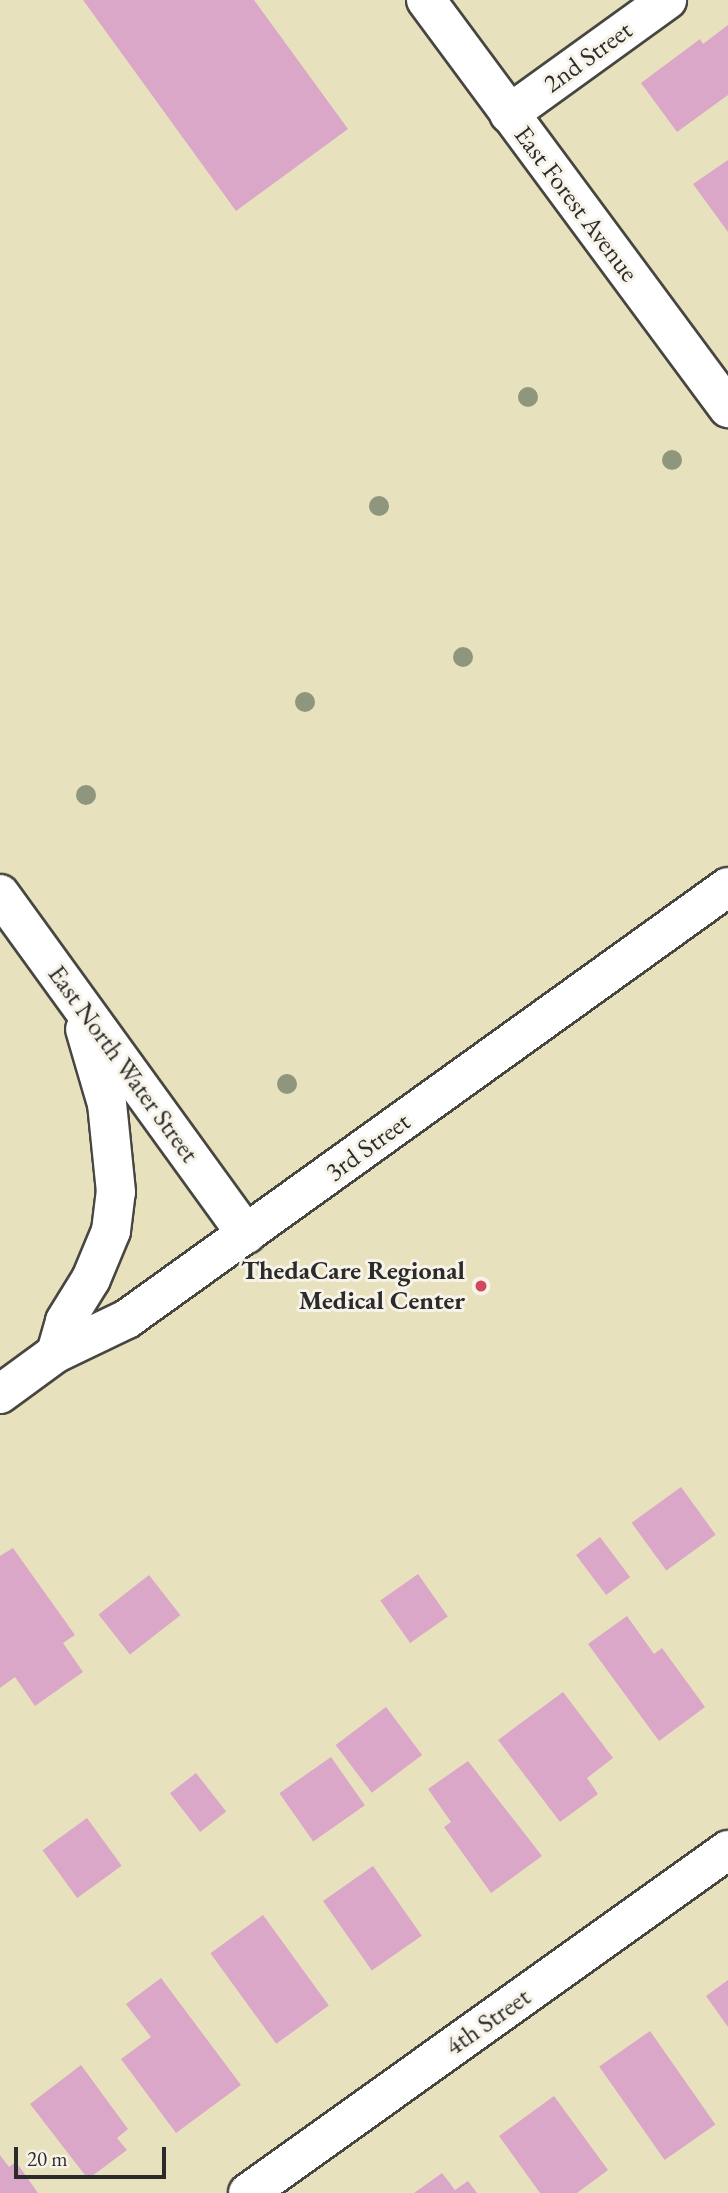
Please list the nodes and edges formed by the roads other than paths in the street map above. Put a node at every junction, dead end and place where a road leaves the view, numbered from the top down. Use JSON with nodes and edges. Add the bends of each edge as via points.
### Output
{"nodes":[{"id":1,"x":426,"y":0,"type":"edge"},
{"id":2,"x":667,"y":0,"type":"edge"},
{"id":3,"x":509,"y":114,"type":"junction"},
{"id":4,"x":728,"y":408,"type":"edge"},
{"id":5,"x":728,"y":887,"type":"edge"},
{"id":6,"x":0,"y":894,"type":"edge"},
{"id":7,"x":72,"y":994,"type":"junction"},
{"id":8,"x":246,"y":1234,"type":"junction"},
{"id":9,"x":56,"y":1353,"type":"junction"},
{"id":10,"x":0,"y":1394,"type":"edge"},
{"id":11,"x":728,"y":1850,"type":"edge"},
{"id":12,"x":248,"y":2193,"type":"edge"}],
"edges":[{"from":1,"to":3,"type":"street","name":"East Forest Avenue"},
{"from":2,"to":3,"type":"street","name":"2nd Street"},
{"from":3,"to":4,"type":"street","name":"East Forest Avenue"},
{"from":5,"to":8,"type":"street","name":"3rd Street"},
{"from":6,"to":7,"type":"street","name":"East North Water Street"},
{"from":7,"to":8,"type":"street","name":"East North Water Street"},
{"from":7,"to":9,"type":"street","via":[[107,1104],[116,1192],[111,1231],[65,1321]]},
{"from":8,"to":9,"type":"street","name":"3rd Street","via":[[127,1318]]},
{"from":9,"to":10,"type":"street","name":"3rd Street"},
{"from":11,"to":12,"type":"street","name":"4th Street"}]}
